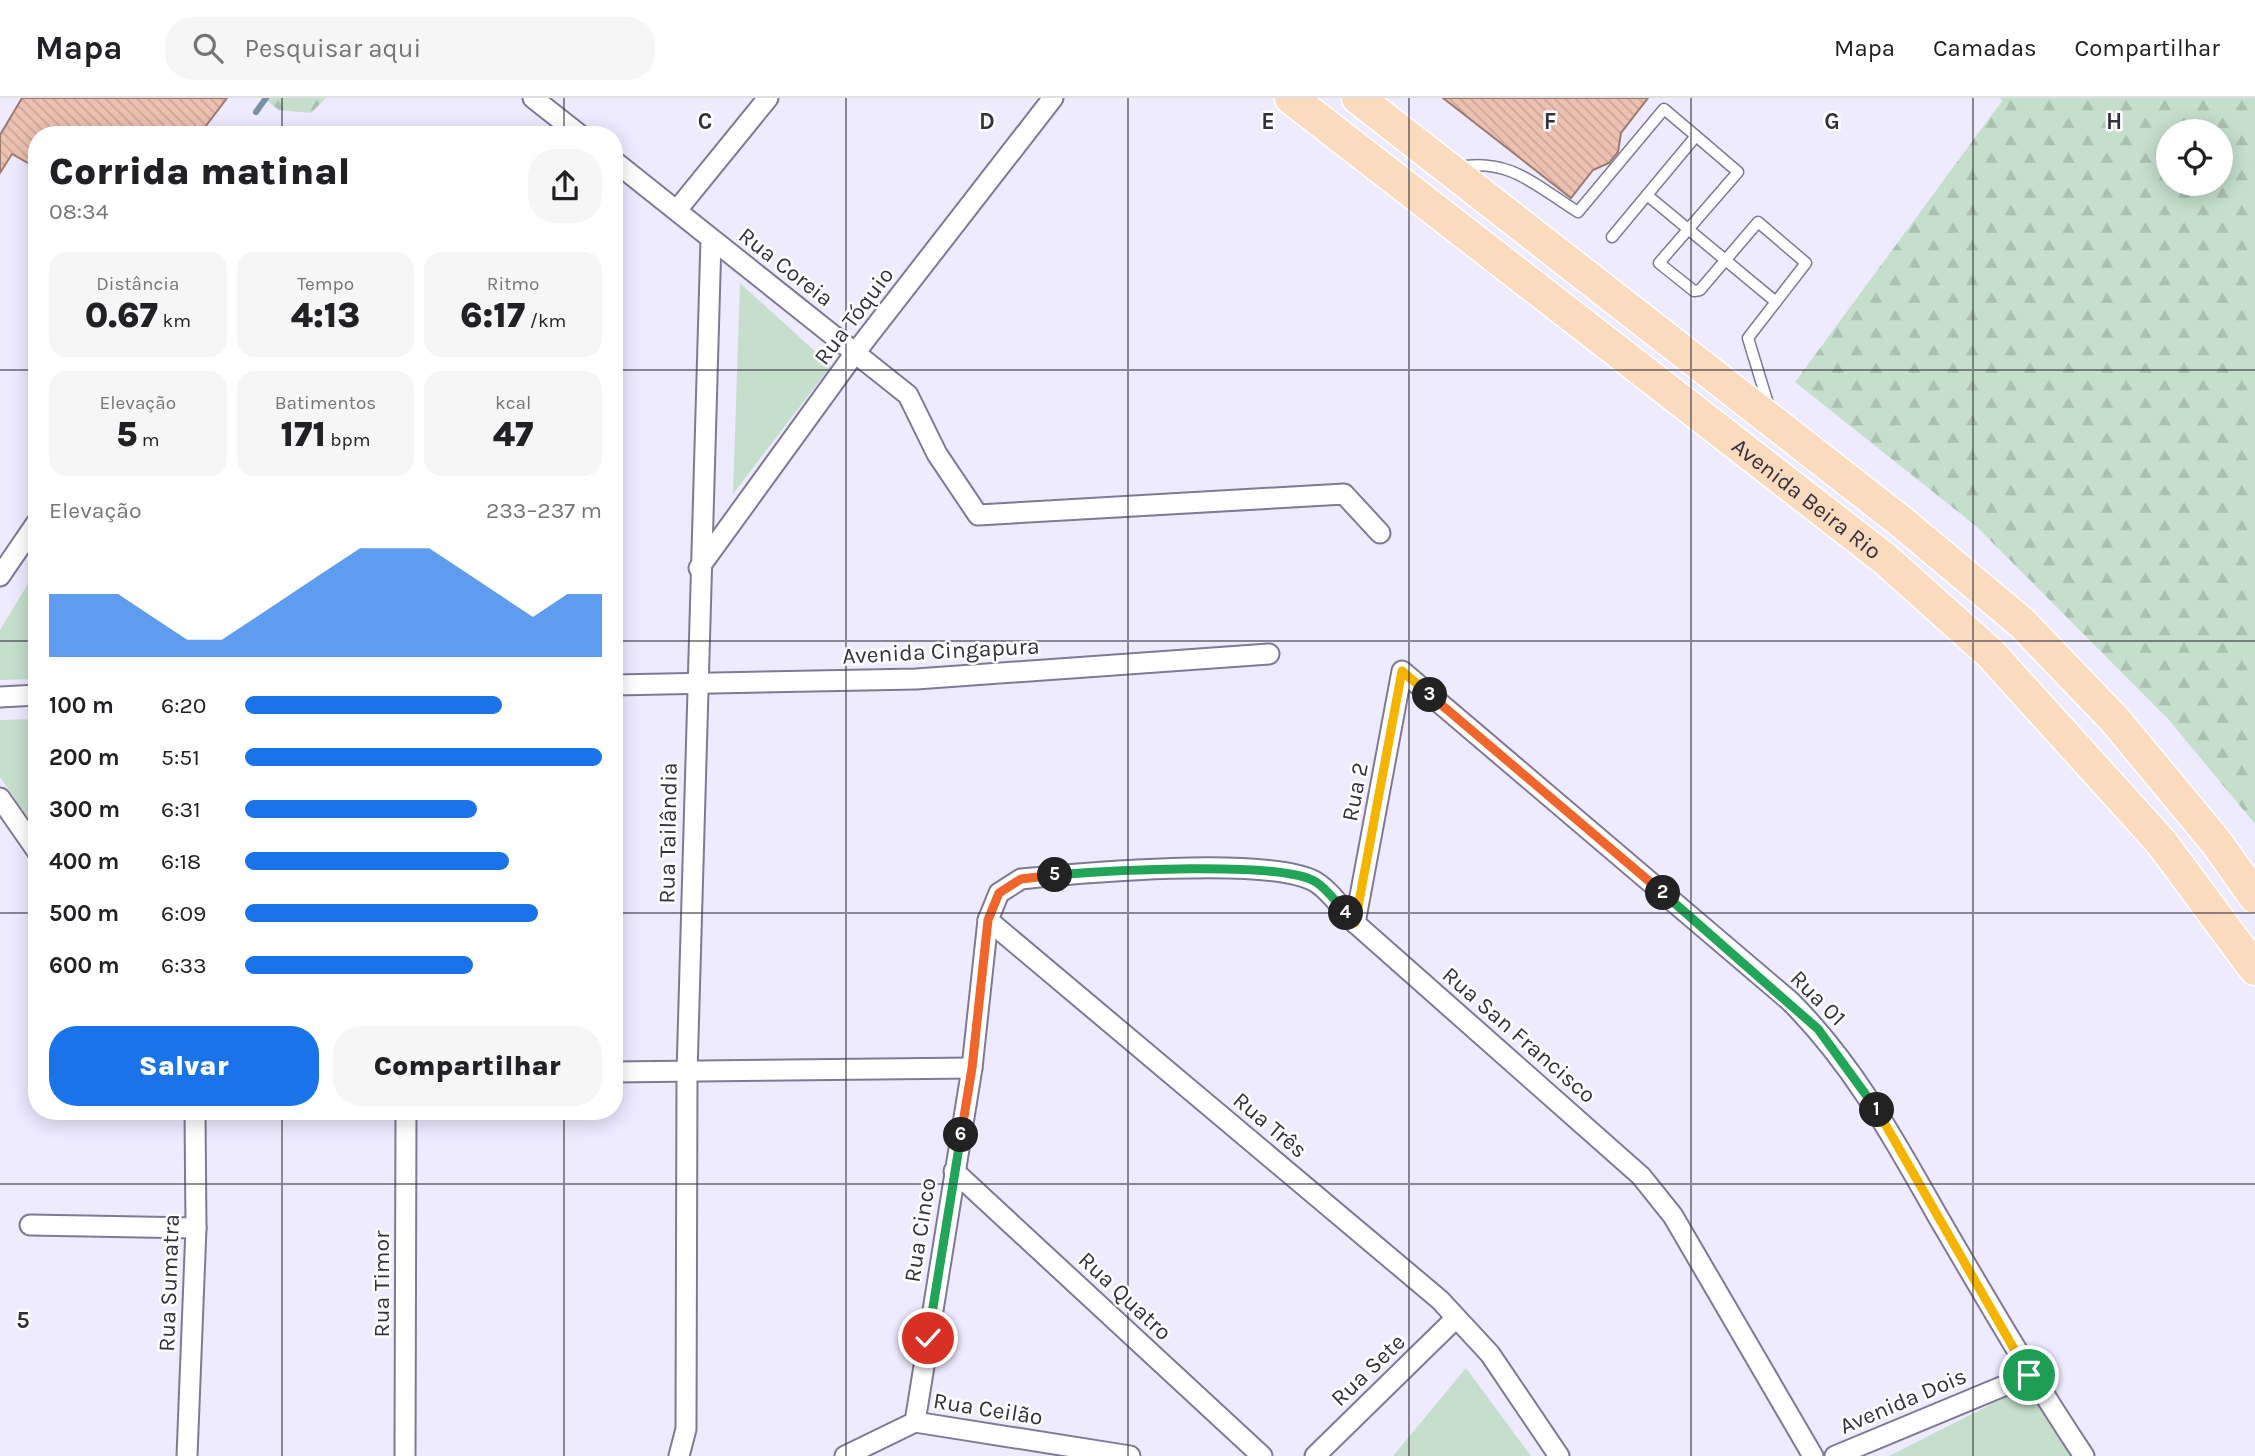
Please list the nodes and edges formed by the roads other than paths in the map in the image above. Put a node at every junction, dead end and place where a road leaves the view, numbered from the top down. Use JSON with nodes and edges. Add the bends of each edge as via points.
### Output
{"nodes":[{"id":1,"x":533,"y":98,"type":"edge"},
{"id":2,"x":768,"y":98,"type":"edge"},
{"id":3,"x":1053,"y":98,"type":"edge"},
{"id":4,"x":1291,"y":98,"type":"edge"},
{"id":5,"x":1358,"y":98,"type":"edge"},
{"id":6,"x":569,"y":126,"type":"edge"},
{"id":7,"x":1696,"y":136,"type":"junction"},
{"id":8,"x":1442,"y":163,"type":"junction"},
{"id":9,"x":623,"y":168,"type":"edge"},
{"id":10,"x":1410,"y":190,"type":"junction"},
{"id":11,"x":1647,"y":195,"type":"junction"},
{"id":12,"x":677,"y":210,"type":"junction"},
{"id":13,"x":1689,"y":229,"type":"junction"},
{"id":14,"x":1612,"y":237,"type":"dead end"},
{"id":15,"x":711,"y":239,"type":"junction"},
{"id":16,"x":1726,"y":260,"type":"junction"},
{"id":17,"x":1776,"y":302,"type":"junction"},
{"id":18,"x":855,"y":353,"type":"junction"},
{"id":19,"x":1774,"y":424,"type":"junction"},
{"id":20,"x":1380,"y":533,"type":"dead end"},
{"id":21,"x":28,"y":535,"type":"edge"},
{"id":22,"x":699,"y":568,"type":"junction"},
{"id":23,"x":0,"y":576,"type":"edge"},
{"id":24,"x":1269,"y":654,"type":"dead end"},
{"id":25,"x":1402,"y":671,"type":"joint"},
{"id":26,"x":623,"y":685,"type":"edge"},
{"id":27,"x":696,"y":685,"type":"junction"},
{"id":28,"x":28,"y":696,"type":"edge"},
{"id":29,"x":0,"y":698,"type":"edge"},
{"id":30,"x":0,"y":798,"type":"edge"},
{"id":31,"x":28,"y":838,"type":"edge"},
{"id":32,"x":2252,"y":887,"type":"edge"},
{"id":33,"x":988,"y":920,"type":"junction"},
{"id":34,"x":1355,"y":923,"type":"junction"},
{"id":35,"x":2255,"y":968,"type":"edge"},
{"id":36,"x":972,"y":1068,"type":"junction"},
{"id":37,"x":623,"y":1072,"type":"edge"},
{"id":38,"x":687,"y":1073,"type":"junction"},
{"id":39,"x":195,"y":1120,"type":"edge"},
{"id":40,"x":406,"y":1120,"type":"edge"},
{"id":41,"x":954,"y":1171,"type":"junction"},
{"id":42,"x":30,"y":1225,"type":"dead end"},
{"id":43,"x":196,"y":1228,"type":"junction"},
{"id":44,"x":1455,"y":1319,"type":"junction"},
{"id":45,"x":2029,"y":1375,"type":"junction"},
{"id":46,"x":915,"y":1422,"type":"junction"},
{"id":47,"x":187,"y":1456,"type":"edge"},
{"id":48,"x":405,"y":1456,"type":"edge"},
{"id":49,"x":679,"y":1456,"type":"edge"},
{"id":50,"x":845,"y":1456,"type":"edge"},
{"id":51,"x":1130,"y":1456,"type":"edge"},
{"id":52,"x":1262,"y":1456,"type":"edge"},
{"id":53,"x":1315,"y":1456,"type":"edge"},
{"id":54,"x":1559,"y":1456,"type":"edge"},
{"id":55,"x":1813,"y":1456,"type":"edge"},
{"id":56,"x":1835,"y":1456,"type":"edge"},
{"id":57,"x":2084,"y":1456,"type":"edge"}],
"edges":[{"from":1,"to":6,"type":"street"},
{"from":2,"to":12,"type":"street"},
{"from":3,"to":18,"type":"street","name":"Rua Tóquio"},
{"from":4,"to":10,"type":"main road","name":"Avenida Beira Rio"},
{"from":5,"to":8,"type":"main road","name":"Avenida Beira Rio"},
{"from":7,"to":8,"type":"lane","via":[[1664,109],[1577,212],[1506,167],[1483,162]]},
{"from":7,"to":11,"type":"lane"},
{"from":7,"to":13,"type":"lane","via":[[1738,172]]},
{"from":8,"to":10,"type":"main road"},
{"from":8,"to":19,"type":"main road","name":"Avenida Beira Rio"},
{"from":9,"to":12,"type":"street","name":"Rua Coreia"},
{"from":10,"to":35,"type":"main road","name":"Avenida Beira Rio","via":[[1885,559],[1991,654],[2161,842]]},
{"from":11,"to":13,"type":"lane"},
{"from":11,"to":14,"type":"lane"},
{"from":12,"to":15,"type":"street","name":"Rua Coreia"},
{"from":13,"to":16,"type":"lane"},
{"from":13,"to":16,"type":"lane","via":[[1659,263],[1694,291]]},
{"from":15,"to":18,"type":"street","name":"Rua Coreia"},
{"from":15,"to":22,"type":"street","name":"Rua Tailândia"},
{"from":16,"to":17,"type":"lane"},
{"from":16,"to":17,"type":"lane","via":[[1758,222],[1806,263]]},
{"from":17,"to":19,"type":"lane","via":[[1748,338]]},
{"from":18,"to":20,"type":"street","name":"Rua Coreia","via":[[908,395],[937,454],[978,515],[1344,494]]},
{"from":18,"to":22,"type":"street","name":"Rua Tóquio"},
{"from":19,"to":32,"type":"main road","name":"Avenida Beira Rio","via":[[2022,623],[2115,720]]},
{"from":21,"to":23,"type":"street"},
{"from":22,"to":27,"type":"street","name":"Rua Tailândia"},
{"from":24,"to":27,"type":"street","name":"Avenida Cingapura","via":[[916,679]]},
{"from":25,"to":34,"type":"street","name":"Rua 2"},
{"from":25,"to":45,"type":"street","name":"Rua 01","via":[[1818,1029],[1875,1108]]},
{"from":26,"to":27,"type":"street","name":"Avenida Cingapura"},
{"from":27,"to":38,"type":"street","name":"Rua Tailândia"},
{"from":28,"to":29,"type":"street"},
{"from":30,"to":31,"type":"street"},
{"from":33,"to":34,"type":"street","name":"Rua San Francisco","via":[[999,893],[1021,879],[1193,869],[1289,872],[1316,882]]},
{"from":33,"to":36,"type":"street","name":"Rua Cinco"},
{"from":33,"to":44,"type":"street","name":"Rua Três","via":[[1440,1300]]},
{"from":34,"to":55,"type":"street","name":"Rua San Francisco","via":[[1641,1175],[1674,1216]]},
{"from":36,"to":38,"type":"street"},
{"from":36,"to":41,"type":"street","name":"Rua Cinco"},
{"from":37,"to":38,"type":"street"},
{"from":38,"to":49,"type":"street","name":"Rua Tailândia","via":[[686,1429]]},
{"from":39,"to":43,"type":"street","name":"Rua Sumatra"},
{"from":40,"to":48,"type":"street","name":"Rua Timor"},
{"from":41,"to":46,"type":"street","name":"Rua Cinco"},
{"from":41,"to":52,"type":"street","name":"Rua Quatro"},
{"from":42,"to":43,"type":"street"},
{"from":43,"to":47,"type":"street","name":"Rua Sumatra"},
{"from":44,"to":53,"type":"street","name":"Rua Sete"},
{"from":44,"to":54,"type":"street","name":"Rua Três","via":[[1490,1354]]},
{"from":45,"to":56,"type":"street","name":"Avenida Dois"},
{"from":45,"to":57,"type":"street","name":"Rua 01"},
{"from":46,"to":50,"type":"street","name":"Rua Ceilão"},
{"from":46,"to":51,"type":"street","name":"Rua Ceilão"}]}
